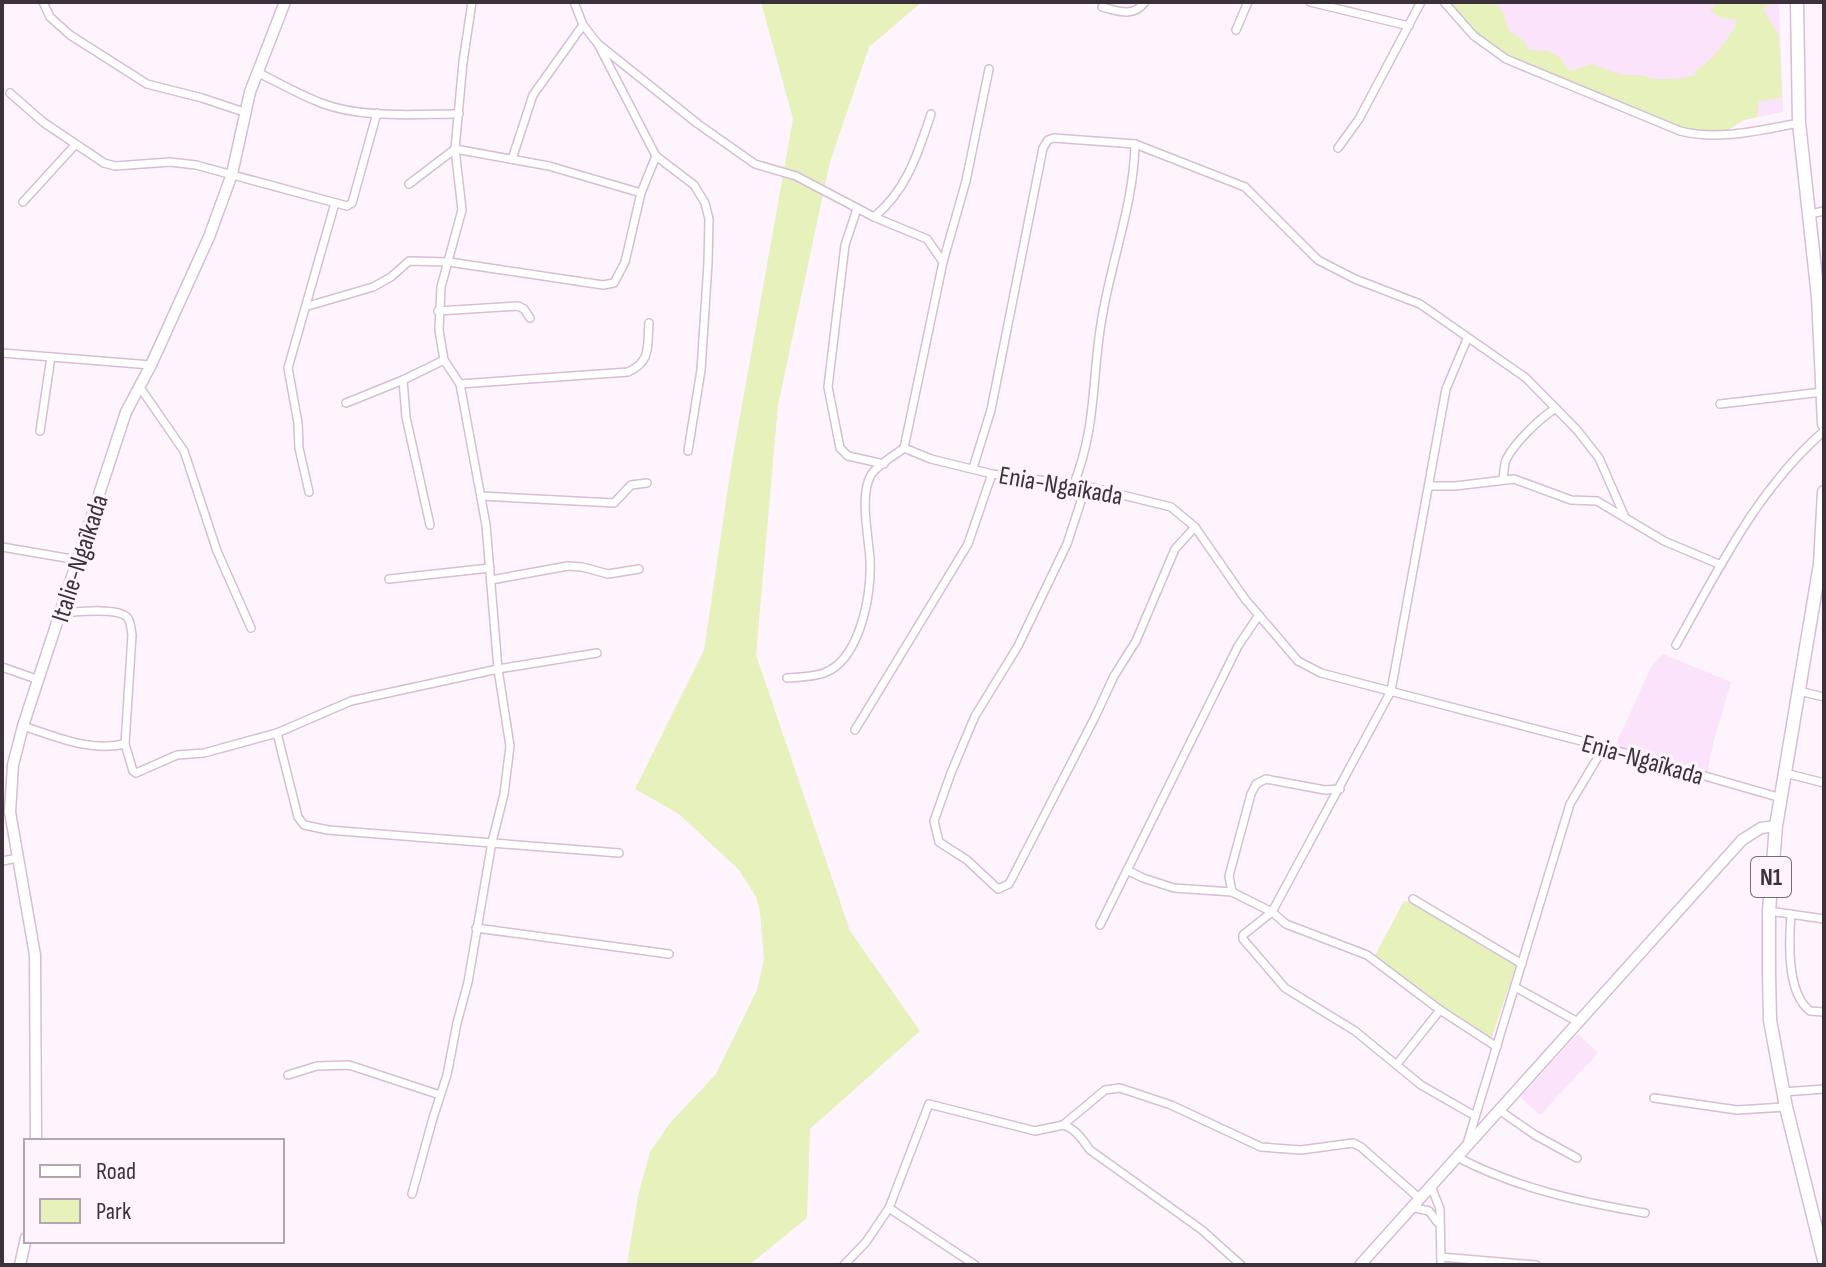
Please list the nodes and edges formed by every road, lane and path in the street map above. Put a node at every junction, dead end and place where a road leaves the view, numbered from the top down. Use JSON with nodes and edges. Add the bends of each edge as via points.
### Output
{"nodes":[{"id":1,"x":43,"y":2,"type":"edge"},
{"id":2,"x":285,"y":2,"type":"edge"},
{"id":3,"x":472,"y":2,"type":"edge"},
{"id":4,"x":574,"y":2,"type":"edge"},
{"id":5,"x":1145,"y":2,"type":"edge"},
{"id":6,"x":1248,"y":2,"type":"edge"},
{"id":7,"x":1310,"y":2,"type":"edge"},
{"id":8,"x":1421,"y":2,"type":"edge"},
{"id":9,"x":1444,"y":2,"type":"edge"},
{"id":10,"x":1797,"y":2,"type":"edge"},
{"id":11,"x":1322,"y":3,"type":"edge"},
{"id":12,"x":1102,"y":7,"type":"dead end"},
{"id":13,"x":583,"y":25,"type":"junction"},
{"id":14,"x":1409,"y":26,"type":"junction"},
{"id":15,"x":1236,"y":30,"type":"dead end"},
{"id":16,"x":598,"y":44,"type":"junction"},
{"id":17,"x":989,"y":69,"type":"dead end"},
{"id":18,"x":259,"y":73,"type":"junction"},
{"id":19,"x":10,"y":93,"type":"dead end"},
{"id":20,"x":244,"y":112,"type":"junction"},
{"id":21,"x":377,"y":113,"type":"junction"},
{"id":22,"x":459,"y":114,"type":"junction"},
{"id":23,"x":931,"y":114,"type":"dead end"},
{"id":24,"x":1799,"y":123,"type":"junction"},
{"id":25,"x":1135,"y":144,"type":"junction"},
{"id":26,"x":75,"y":145,"type":"junction"},
{"id":27,"x":1338,"y":148,"type":"dead end"},
{"id":28,"x":455,"y":149,"type":"junction"},
{"id":29,"x":656,"y":156,"type":"junction"},
{"id":30,"x":512,"y":159,"type":"junction"},
{"id":31,"x":232,"y":174,"type":"junction"},
{"id":32,"x":409,"y":184,"type":"dead end"},
{"id":33,"x":641,"y":193,"type":"junction"},
{"id":34,"x":23,"y":202,"type":"dead end"},
{"id":35,"x":335,"y":203,"type":"junction"},
{"id":36,"x":857,"y":209,"type":"junction"},
{"id":37,"x":1824,"y":211,"type":"edge"},
{"id":38,"x":1810,"y":214,"type":"junction"},
{"id":39,"x":874,"y":217,"type":"junction"},
{"id":40,"x":449,"y":262,"type":"junction"},
{"id":41,"x":943,"y":262,"type":"junction"},
{"id":42,"x":308,"y":306,"type":"junction"},
{"id":43,"x":438,"y":311,"type":"junction"},
{"id":44,"x":530,"y":318,"type":"dead end"},
{"id":45,"x":649,"y":323,"type":"dead end"},
{"id":46,"x":1467,"y":339,"type":"junction"},
{"id":47,"x":2,"y":353,"type":"edge"},
{"id":48,"x":51,"y":357,"type":"junction"},
{"id":49,"x":444,"y":360,"type":"junction"},
{"id":50,"x":151,"y":365,"type":"junction"},
{"id":51,"x":403,"y":380,"type":"junction"},
{"id":52,"x":460,"y":384,"type":"junction"},
{"id":53,"x":139,"y":386,"type":"junction"},
{"id":54,"x":1822,"y":392,"type":"junction"},
{"id":55,"x":346,"y":403,"type":"dead end"},
{"id":56,"x":1720,"y":404,"type":"dead end"},
{"id":57,"x":1556,"y":408,"type":"junction"},
{"id":58,"x":1824,"y":424,"type":"edge"},
{"id":59,"x":40,"y":431,"type":"dead end"},
{"id":60,"x":1824,"y":431,"type":"edge"},
{"id":61,"x":904,"y":448,"type":"junction"},
{"id":62,"x":688,"y":451,"type":"dead end"},
{"id":63,"x":884,"y":464,"type":"junction"},
{"id":64,"x":973,"y":468,"type":"junction"},
{"id":65,"x":992,"y":474,"type":"junction"},
{"id":66,"x":1503,"y":479,"type":"junction"},
{"id":67,"x":647,"y":483,"type":"dead end"},
{"id":68,"x":1073,"y":486,"type":"junction"},
{"id":69,"x":1086,"y":486,"type":"junction"},
{"id":70,"x":1429,"y":486,"type":"junction"},
{"id":71,"x":309,"y":492,"type":"dead end"},
{"id":72,"x":1824,"y":492,"type":"edge"},
{"id":73,"x":481,"y":496,"type":"junction"},
{"id":74,"x":1624,"y":515,"type":"junction"},
{"id":75,"x":430,"y":525,"type":"dead end"},
{"id":76,"x":1195,"y":527,"type":"junction"},
{"id":77,"x":2,"y":547,"type":"edge"},
{"id":78,"x":78,"y":560,"type":"junction"},
{"id":79,"x":1721,"y":565,"type":"junction"},
{"id":80,"x":490,"y":568,"type":"junction"},
{"id":81,"x":639,"y":569,"type":"dead end"},
{"id":82,"x":389,"y":579,"type":"dead end"},
{"id":83,"x":491,"y":580,"type":"junction"},
{"id":84,"x":62,"y":613,"type":"junction"},
{"id":85,"x":1259,"y":615,"type":"junction"},
{"id":86,"x":251,"y":628,"type":"dead end"},
{"id":87,"x":1676,"y":645,"type":"dead end"},
{"id":88,"x":597,"y":653,"type":"dead end"},
{"id":89,"x":2,"y":667,"type":"edge"},
{"id":90,"x":498,"y":669,"type":"junction"},
{"id":91,"x":787,"y":678,"type":"dead end"},
{"id":92,"x":39,"y":680,"type":"junction"},
{"id":93,"x":1391,"y":691,"type":"junction"},
{"id":94,"x":1799,"y":691,"type":"junction"},
{"id":95,"x":1824,"y":697,"type":"edge"},
{"id":96,"x":23,"y":726,"type":"junction"},
{"id":97,"x":855,"y":730,"type":"dead end"},
{"id":98,"x":277,"y":733,"type":"junction"},
{"id":99,"x":125,"y":744,"type":"junction"},
{"id":100,"x":1604,"y":747,"type":"junction"},
{"id":101,"x":1785,"y":773,"type":"junction"},
{"id":102,"x":1824,"y":783,"type":"edge"},
{"id":103,"x":1340,"y":789,"type":"junction"},
{"id":104,"x":1781,"y":798,"type":"junction"},
{"id":105,"x":6,"y":811,"type":"edge"},
{"id":106,"x":1776,"y":826,"type":"junction"},
{"id":107,"x":492,"y":842,"type":"junction"},
{"id":108,"x":619,"y":853,"type":"dead end"},
{"id":109,"x":18,"y":858,"type":"junction"},
{"id":110,"x":2,"y":861,"type":"edge"},
{"id":111,"x":1127,"y":870,"type":"junction"},
{"id":112,"x":1232,"y":892,"type":"junction"},
{"id":113,"x":1413,"y":899,"type":"dead end"},
{"id":114,"x":1769,"y":911,"type":"junction"},
{"id":115,"x":1272,"y":912,"type":"junction"},
{"id":116,"x":1791,"y":914,"type":"junction"},
{"id":117,"x":1824,"y":919,"type":"edge"},
{"id":118,"x":1100,"y":925,"type":"dead end"},
{"id":119,"x":476,"y":928,"type":"junction"},
{"id":120,"x":669,"y":954,"type":"dead end"},
{"id":121,"x":1522,"y":964,"type":"junction"},
{"id":122,"x":1515,"y":987,"type":"junction"},
{"id":123,"x":1440,"y":1010,"type":"junction"},
{"id":124,"x":1824,"y":1012,"type":"edge"},
{"id":125,"x":1578,"y":1022,"type":"junction"},
{"id":126,"x":1497,"y":1047,"type":"junction"},
{"id":127,"x":1397,"y":1064,"type":"junction"},
{"id":128,"x":288,"y":1075,"type":"dead end"},
{"id":129,"x":1824,"y":1089,"type":"edge"},
{"id":130,"x":1783,"y":1092,"type":"junction"},
{"id":131,"x":440,"y":1095,"type":"junction"},
{"id":132,"x":1654,"y":1098,"type":"dead end"},
{"id":133,"x":1786,"y":1107,"type":"junction"},
{"id":134,"x":1499,"y":1110,"type":"junction"},
{"id":135,"x":1475,"y":1116,"type":"junction"},
{"id":136,"x":1063,"y":1125,"type":"junction"},
{"id":137,"x":36,"y":1139,"type":"edge"},
{"id":138,"x":1467,"y":1146,"type":"junction"},
{"id":139,"x":1457,"y":1157,"type":"junction"},
{"id":140,"x":1577,"y":1158,"type":"dead end"},
{"id":141,"x":1431,"y":1186,"type":"junction"},
{"id":142,"x":412,"y":1194,"type":"dead end"},
{"id":143,"x":1419,"y":1198,"type":"junction"},
{"id":144,"x":1411,"y":1207,"type":"junction"},
{"id":145,"x":889,"y":1208,"type":"junction"},
{"id":146,"x":1645,"y":1213,"type":"dead end"},
{"id":147,"x":1439,"y":1225,"type":"junction"},
{"id":148,"x":25,"y":1243,"type":"edge"},
{"id":149,"x":1823,"y":1255,"type":"edge"},
{"id":150,"x":1441,"y":1261,"type":"edge"},
{"id":151,"x":20,"y":1265,"type":"edge"},
{"id":152,"x":844,"y":1265,"type":"edge"},
{"id":153,"x":975,"y":1265,"type":"edge"},
{"id":154,"x":1241,"y":1265,"type":"edge"},
{"id":155,"x":1360,"y":1265,"type":"edge"},
{"id":156,"x":1536,"y":1265,"type":"edge"}],
"edges":[{"from":1,"to":20,"type":"street","via":[[50,17],[70,35],[147,84]]},
{"from":2,"to":18,"type":"street","name":"Italie-Ngaîkada"},
{"from":3,"to":22,"type":"street"},
{"from":4,"to":13,"type":"street"},
{"from":5,"to":12,"type":"street","via":[[1133,12]]},
{"from":6,"to":15,"type":"street"},
{"from":7,"to":11,"type":"street"},
{"from":8,"to":14,"type":"street"},
{"from":9,"to":24,"type":"street","via":[[1474,36],[1506,59],[1680,131],[1710,136]]},
{"from":10,"to":24,"type":"highway"},
{"from":11,"to":14,"type":"street"},
{"from":13,"to":16,"type":"street"},
{"from":13,"to":30,"type":"street","via":[[533,95]]},
{"from":14,"to":27,"type":"street"},
{"from":16,"to":29,"type":"street"},
{"from":16,"to":36,"type":"street","via":[[755,164],[796,176]]},
{"from":17,"to":41,"type":"street"},
{"from":18,"to":20,"type":"street","name":"Italie-Ngaîkada"},
{"from":18,"to":21,"type":"street","via":[[323,104]]},
{"from":19,"to":26,"type":"street"},
{"from":20,"to":31,"type":"street","name":"Italie-Ngaîkada"},
{"from":21,"to":22,"type":"street"},
{"from":21,"to":35,"type":"street","via":[[352,203]]},
{"from":22,"to":28,"type":"street"},
{"from":23,"to":39,"type":"street","via":[[905,181]]},
{"from":24,"to":38,"type":"highway"},
{"from":25,"to":46,"type":"street","via":[[1245,187],[1318,260],[1420,304]]},
{"from":25,"to":64,"type":"street","via":[[1054,138],[1043,148],[991,410]]},
{"from":25,"to":68,"type":"street","via":[[1131,190],[1102,316],[1092,423]]},
{"from":26,"to":31,"type":"street","via":[[115,166],[170,162]]},
{"from":26,"to":34,"type":"street"},
{"from":28,"to":30,"type":"street"},
{"from":28,"to":32,"type":"street"},
{"from":28,"to":40,"type":"street","via":[[462,210]]},
{"from":29,"to":33,"type":"street"},
{"from":29,"to":62,"type":"street","via":[[694,185],[709,219],[701,370]]},
{"from":30,"to":33,"type":"street"},
{"from":31,"to":35,"type":"street"},
{"from":31,"to":50,"type":"street","name":"Italie-Ngaîkada"},
{"from":33,"to":40,"type":"street","via":[[625,262],[614,283]]},
{"from":35,"to":42,"type":"street"},
{"from":36,"to":39,"type":"street"},
{"from":36,"to":63,"type":"street","via":[[845,245],[828,387],[840,448],[848,456]]},
{"from":37,"to":38,"type":"street"},
{"from":38,"to":54,"type":"highway"},
{"from":39,"to":41,"type":"street","via":[[927,239]]},
{"from":40,"to":42,"type":"street","via":[[409,261],[373,287]]},
{"from":40,"to":43,"type":"street"},
{"from":41,"to":61,"type":"street"},
{"from":42,"to":71,"type":"street","via":[[288,368]]},
{"from":43,"to":44,"type":"street","via":[[518,306]]},
{"from":43,"to":49,"type":"street"},
{"from":45,"to":52,"type":"street","via":[[646,358],[628,372]]},
{"from":46,"to":57,"type":"street","via":[[1526,378]]},
{"from":46,"to":70,"type":"street","via":[[1446,389]]},
{"from":47,"to":48,"type":"street"},
{"from":48,"to":50,"type":"street"},
{"from":48,"to":59,"type":"street"},
{"from":49,"to":51,"type":"street"},
{"from":49,"to":52,"type":"street"},
{"from":50,"to":53,"type":"street","name":"Italie-Ngaîkada"},
{"from":51,"to":55,"type":"street"},
{"from":51,"to":75,"type":"street"},
{"from":52,"to":73,"type":"street"},
{"from":53,"to":78,"type":"street","name":"Italie-Ngaîkada"},
{"from":53,"to":86,"type":"street","via":[[184,451],[217,551]]},
{"from":54,"to":56,"type":"street"},
{"from":54,"to":58,"type":"highway"},
{"from":57,"to":66,"type":"street","via":[[1519,442],[1506,461]]},
{"from":57,"to":74,"type":"street","via":[[1599,458]]},
{"from":60,"to":79,"type":"street","via":[[1768,492]]},
{"from":61,"to":63,"type":"street"},
{"from":61,"to":64,"type":"street","name":"Enia-Ngaîkada"},
{"from":63,"to":91,"type":"street","via":[[871,474],[867,487],[871,562],[861,628],[839,665],[823,674]]},
{"from":64,"to":65,"type":"street","name":"Enia-Ngaîkada"},
{"from":65,"to":68,"type":"street","name":"Enia-Ngaîkada"},
{"from":65,"to":97,"type":"street","via":[[968,544]]},
{"from":66,"to":70,"type":"street"},
{"from":66,"to":74,"type":"street","via":[[1571,500],[1597,501]]},
{"from":67,"to":73,"type":"street","via":[[631,485],[614,503]]},
{"from":68,"to":69,"type":"street","name":"Enia-Ngaîkada"},
{"from":69,"to":76,"type":"street","name":"Enia-Ngaîkada","via":[[1171,507]]},
{"from":69,"to":76,"type":"street","via":[[1067,544],[1018,646],[975,716],[934,821],[939,842],[998,889],[1009,884],[1136,641],[1175,549]]},
{"from":70,"to":93,"type":"street"},
{"from":72,"to":94,"type":"highway","number":"N1","via":[[1820,564]]},
{"from":73,"to":80,"type":"street"},
{"from":74,"to":79,"type":"street","via":[[1664,541]]},
{"from":76,"to":85,"type":"street","name":"Enia-Ngaîkada"},
{"from":77,"to":78,"type":"street"},
{"from":78,"to":84,"type":"street","name":"Italie-Ngaîkada"},
{"from":79,"to":87,"type":"street"},
{"from":80,"to":82,"type":"street"},
{"from":80,"to":83,"type":"street"},
{"from":81,"to":83,"type":"street","via":[[608,574],[568,566]]},
{"from":83,"to":90,"type":"street"},
{"from":84,"to":92,"type":"street","name":"Italie-Ngaîkada"},
{"from":84,"to":99,"type":"street","via":[[113,611],[129,620]]},
{"from":85,"to":93,"type":"street","name":"Enia-Ngaîkada","via":[[1298,661],[1321,673]]},
{"from":85,"to":111,"type":"street","via":[[1238,646]]},
{"from":88,"to":90,"type":"street"},
{"from":89,"to":92,"type":"street"},
{"from":90,"to":98,"type":"street","via":[[351,701]]},
{"from":90,"to":107,"type":"street","via":[[510,746]]},
{"from":92,"to":96,"type":"street","name":"Italie-Ngaîkada"},
{"from":93,"to":100,"type":"street","name":"Enia-Ngaîkada"},
{"from":93,"to":103,"type":"street"},
{"from":94,"to":95,"type":"street"},
{"from":94,"to":101,"type":"highway","number":"N1"},
{"from":96,"to":99,"type":"street","via":[[84,745]]},
{"from":96,"to":105,"type":"street","name":"Italie-Ngaîkada"},
{"from":98,"to":99,"type":"street","via":[[177,755],[136,773]]},
{"from":98,"to":107,"type":"street","via":[[304,825]]},
{"from":100,"to":104,"type":"street","name":"Enia-Ngaîkada"},
{"from":100,"to":121,"type":"street","via":[[1570,804]]},
{"from":101,"to":102,"type":"street"},
{"from":101,"to":104,"type":"highway","number":"N1"},
{"from":103,"to":112,"type":"street","via":[[1266,779],[1256,784],[1229,876]]},
{"from":103,"to":115,"type":"street"},
{"from":104,"to":106,"type":"highway","number":"N1"},
{"from":105,"to":109,"type":"street","name":"Italie-Ngaîkada"},
{"from":106,"to":114,"type":"highway","number":"N1"},
{"from":106,"to":125,"type":"street","via":[[1742,840]]},
{"from":107,"to":108,"type":"street"},
{"from":107,"to":119,"type":"street"},
{"from":109,"to":110,"type":"street"},
{"from":109,"to":137,"type":"street","name":"Italie-Ngaîkada","via":[[35,955]]},
{"from":111,"to":112,"type":"street","via":[[1174,888]]},
{"from":111,"to":118,"type":"street"},
{"from":112,"to":115,"type":"street"},
{"from":113,"to":121,"type":"street"},
{"from":114,"to":116,"type":"street"},
{"from":114,"to":130,"type":"highway","number":"N1","via":[[1770,1020]]},
{"from":115,"to":123,"type":"street","via":[[1286,924],[1367,955]]},
{"from":115,"to":127,"type":"street","via":[[1243,935],[1245,944],[1285,988]]},
{"from":116,"to":117,"type":"street"},
{"from":116,"to":124,"type":"street","via":[[1789,956],[1800,997],[1810,1011]]},
{"from":119,"to":120,"type":"street"},
{"from":119,"to":131,"type":"street"},
{"from":121,"to":122,"type":"street"},
{"from":122,"to":125,"type":"street"},
{"from":122,"to":126,"type":"street"},
{"from":123,"to":126,"type":"street"},
{"from":123,"to":127,"type":"street"},
{"from":125,"to":134,"type":"street"},
{"from":126,"to":135,"type":"street"},
{"from":127,"to":135,"type":"street","via":[[1421,1085]]},
{"from":128,"to":131,"type":"street","via":[[337,1064]]},
{"from":129,"to":130,"type":"street"},
{"from":130,"to":133,"type":"highway","number":"N1"},
{"from":131,"to":142,"type":"street"},
{"from":132,"to":133,"type":"street","via":[[1737,1110]]},
{"from":133,"to":149,"type":"highway","number":"N1"},
{"from":134,"to":138,"type":"street"},
{"from":134,"to":140,"type":"street"},
{"from":135,"to":138,"type":"street"},
{"from":136,"to":143,"type":"street","via":[[1105,1090],[1120,1088],[1171,1105],[1261,1147],[1301,1150],[1353,1143]]},
{"from":136,"to":145,"type":"street","via":[[1035,1131],[929,1104]]},
{"from":136,"to":154,"type":"street"},
{"from":138,"to":139,"type":"street"},
{"from":139,"to":141,"type":"street"},
{"from":139,"to":146,"type":"street","via":[[1536,1189]]},
{"from":141,"to":143,"type":"street"},
{"from":141,"to":147,"type":"street","via":[[1440,1209]]},
{"from":143,"to":144,"type":"street"},
{"from":144,"to":147,"type":"street","via":[[1429,1211]]},
{"from":144,"to":155,"type":"street"},
{"from":145,"to":152,"type":"street"},
{"from":145,"to":153,"type":"street"},
{"from":147,"to":150,"type":"street"},
{"from":148,"to":151,"type":"street"},
{"from":150,"to":156,"type":"street"}]}
